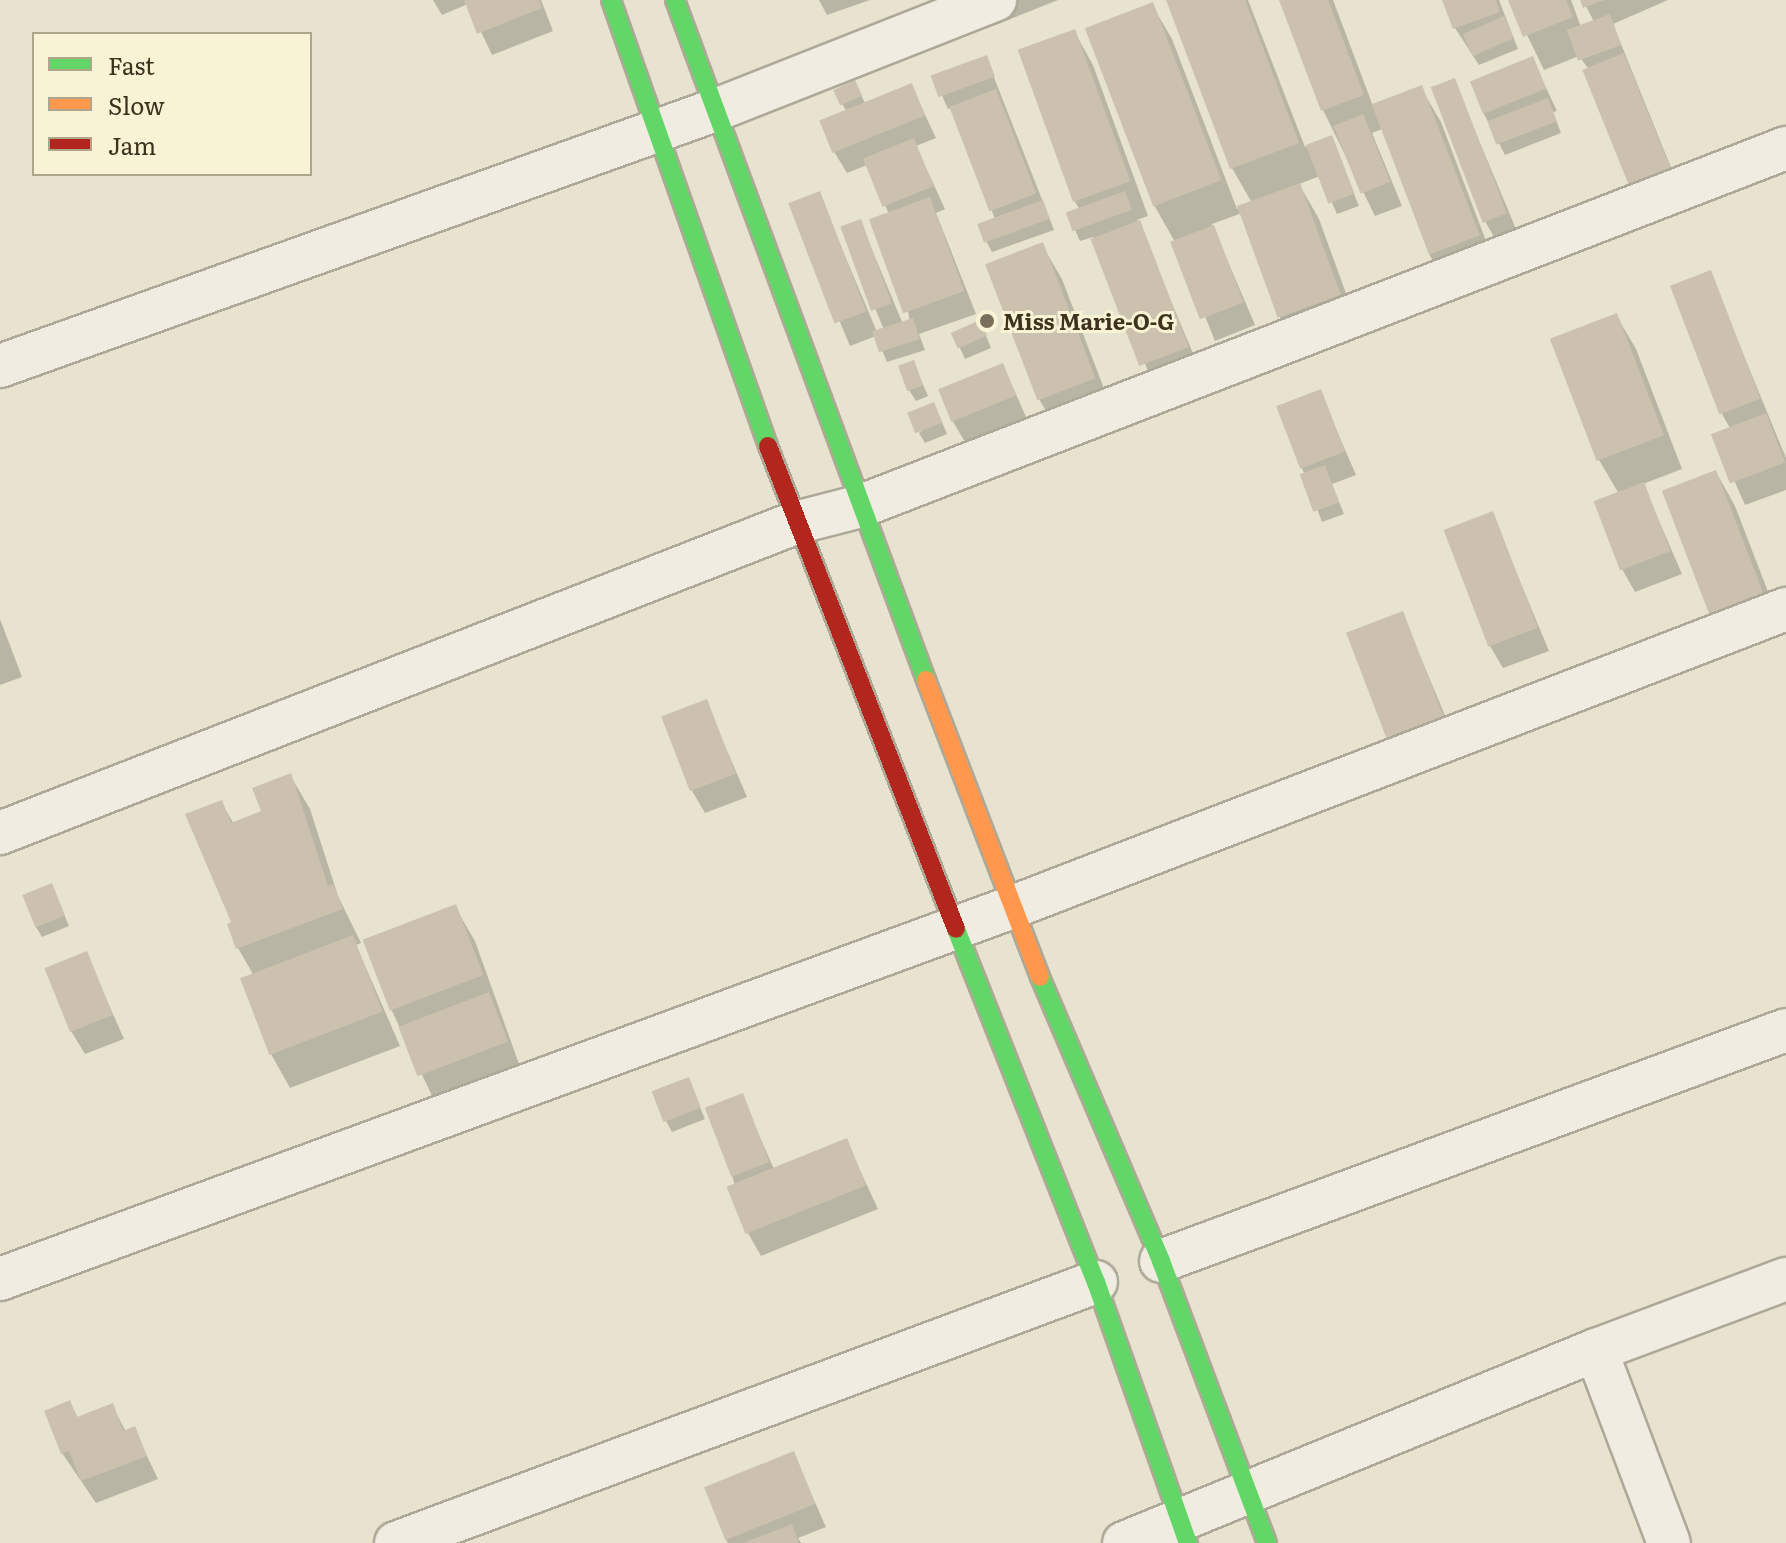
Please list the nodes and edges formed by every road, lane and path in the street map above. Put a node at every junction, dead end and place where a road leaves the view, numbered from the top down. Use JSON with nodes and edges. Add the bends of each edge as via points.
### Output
{"nodes":[{"id":1,"x":611,"y":0,"type":"edge"},
{"id":2,"x":675,"y":0,"type":"edge"},
{"id":3,"x":995,"y":0,"type":"edge"},
{"id":4,"x":718,"y":109,"type":"junction"},
{"id":5,"x":661,"y":129,"type":"junction"},
{"id":6,"x":1786,"y":148,"type":"edge"},
{"id":7,"x":0,"y":366,"type":"edge"},
{"id":8,"x":861,"y":506,"type":"junction"},
{"id":9,"x":795,"y":523,"type":"junction"},
{"id":10,"x":1786,"y":609,"type":"edge"},
{"id":11,"x":0,"y":833,"type":"edge"},
{"id":12,"x":1010,"y":908,"type":"junction"},
{"id":13,"x":953,"y":925,"type":"junction"},
{"id":14,"x":1786,"y":1030,"type":"edge"},
{"id":15,"x":1161,"y":1261,"type":"junction"},
{"id":16,"x":0,"y":1279,"type":"edge"},
{"id":17,"x":1786,"y":1279,"type":"edge"},
{"id":18,"x":1096,"y":1282,"type":"junction"},
{"id":19,"x":1596,"y":1350,"type":"junction"},
{"id":20,"x":1250,"y":1495,"type":"junction"},
{"id":21,"x":1185,"y":1533,"type":"edge"},
{"id":22,"x":396,"y":1543,"type":"edge"},
{"id":23,"x":1124,"y":1543,"type":"edge"},
{"id":24,"x":1267,"y":1543,"type":"edge"},
{"id":25,"x":1669,"y":1543,"type":"edge"}],
"edges":[{"from":1,"to":5,"type":"main road"},
{"from":2,"to":4,"type":"main road"},
{"from":3,"to":4,"type":"street"},
{"from":4,"to":5,"type":"street"},
{"from":4,"to":8,"type":"main road"},
{"from":5,"to":7,"type":"street"},
{"from":5,"to":9,"type":"main road"},
{"from":6,"to":8,"type":"street"},
{"from":8,"to":9,"type":"street"},
{"from":8,"to":12,"type":"main road"},
{"from":9,"to":11,"type":"street"},
{"from":9,"to":13,"type":"main road"},
{"from":10,"to":12,"type":"street"},
{"from":12,"to":13,"type":"street"},
{"from":12,"to":15,"type":"main road"},
{"from":13,"to":16,"type":"street"},
{"from":13,"to":18,"type":"main road"},
{"from":14,"to":15,"type":"street"},
{"from":15,"to":20,"type":"main road"},
{"from":17,"to":19,"type":"street"},
{"from":18,"to":21,"type":"main road"},
{"from":18,"to":22,"type":"street"},
{"from":19,"to":20,"type":"street"},
{"from":19,"to":25,"type":"street"},
{"from":20,"to":21,"type":"street"},
{"from":20,"to":24,"type":"main road"},
{"from":21,"to":23,"type":"street"}]}
